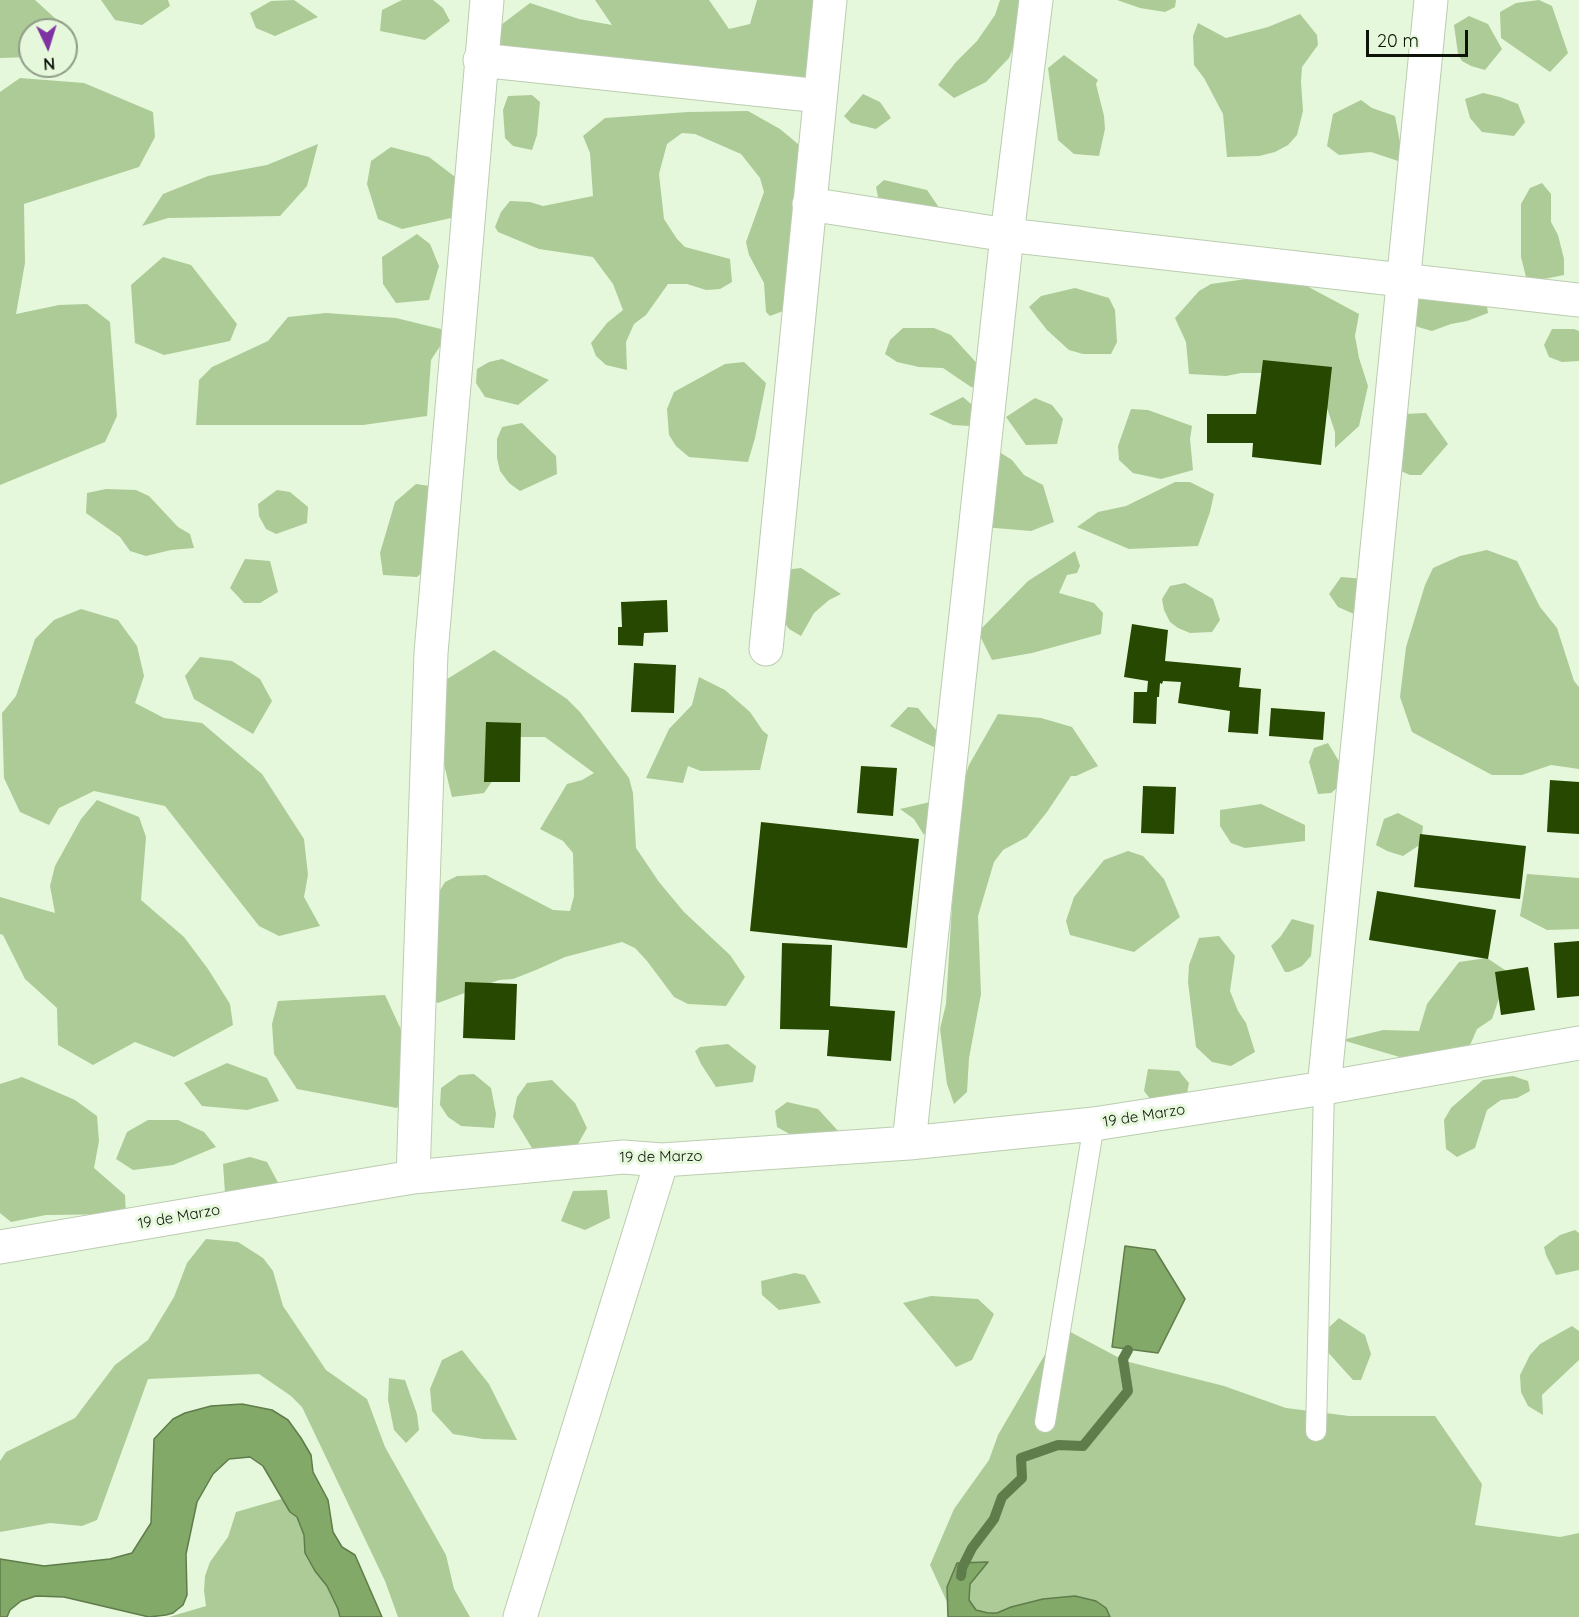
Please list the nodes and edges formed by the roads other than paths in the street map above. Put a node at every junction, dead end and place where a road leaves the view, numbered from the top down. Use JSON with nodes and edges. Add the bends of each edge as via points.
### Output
{"nodes":[{"id":1,"x":486,"y":0,"type":"edge"},
{"id":2,"x":830,"y":0,"type":"edge"},
{"id":3,"x":1036,"y":0,"type":"edge"},
{"id":4,"x":1431,"y":0,"type":"edge"},
{"id":5,"x":480,"y":60,"type":"junction"},
{"id":6,"x":820,"y":96,"type":"junction"},
{"id":7,"x":809,"y":204,"type":"junction"},
{"id":8,"x":1007,"y":235,"type":"junction"},
{"id":9,"x":1402,"y":281,"type":"junction"},
{"id":10,"x":1579,"y":300,"type":"edge"},
{"id":11,"x":766,"y":649,"type":"dead end"},
{"id":12,"x":1579,"y":1043,"type":"edge"},
{"id":13,"x":1324,"y":1088,"type":"junction"},
{"id":14,"x":1094,"y":1124,"type":"junction"},
{"id":15,"x":909,"y":1143,"type":"junction"},
{"id":16,"x":662,"y":1160,"type":"junction"},
{"id":17,"x":412,"y":1178,"type":"junction"},
{"id":18,"x":0,"y":1247,"type":"edge"},
{"id":19,"x":1045,"y":1422,"type":"dead end"},
{"id":20,"x":1316,"y":1431,"type":"dead end"},
{"id":21,"x":520,"y":1617,"type":"edge"}],
"edges":[{"from":1,"to":5,"type":"street"},
{"from":2,"to":6,"type":"street"},
{"from":3,"to":8,"type":"street"},
{"from":4,"to":9,"type":"street"},
{"from":5,"to":6,"type":"street"},
{"from":5,"to":17,"type":"street","via":[[431,653]]},
{"from":6,"to":7,"type":"street"},
{"from":7,"to":8,"type":"street"},
{"from":7,"to":11,"type":"street"},
{"from":8,"to":9,"type":"street"},
{"from":8,"to":15,"type":"street"},
{"from":9,"to":10,"type":"street"},
{"from":9,"to":13,"type":"street"},
{"from":12,"to":13,"type":"street","name":"19 de Marzo"},
{"from":13,"to":14,"type":"street","name":"19 de Marzo"},
{"from":13,"to":20,"type":"lane"},
{"from":14,"to":15,"type":"street","name":"19 de Marzo"},
{"from":14,"to":19,"type":"lane"},
{"from":15,"to":16,"type":"street","name":"19 de Marzo"},
{"from":16,"to":17,"type":"street","name":"19 de Marzo","via":[[623,1157]]},
{"from":16,"to":21,"type":"street"},
{"from":17,"to":18,"type":"street","name":"19 de Marzo"}]}
